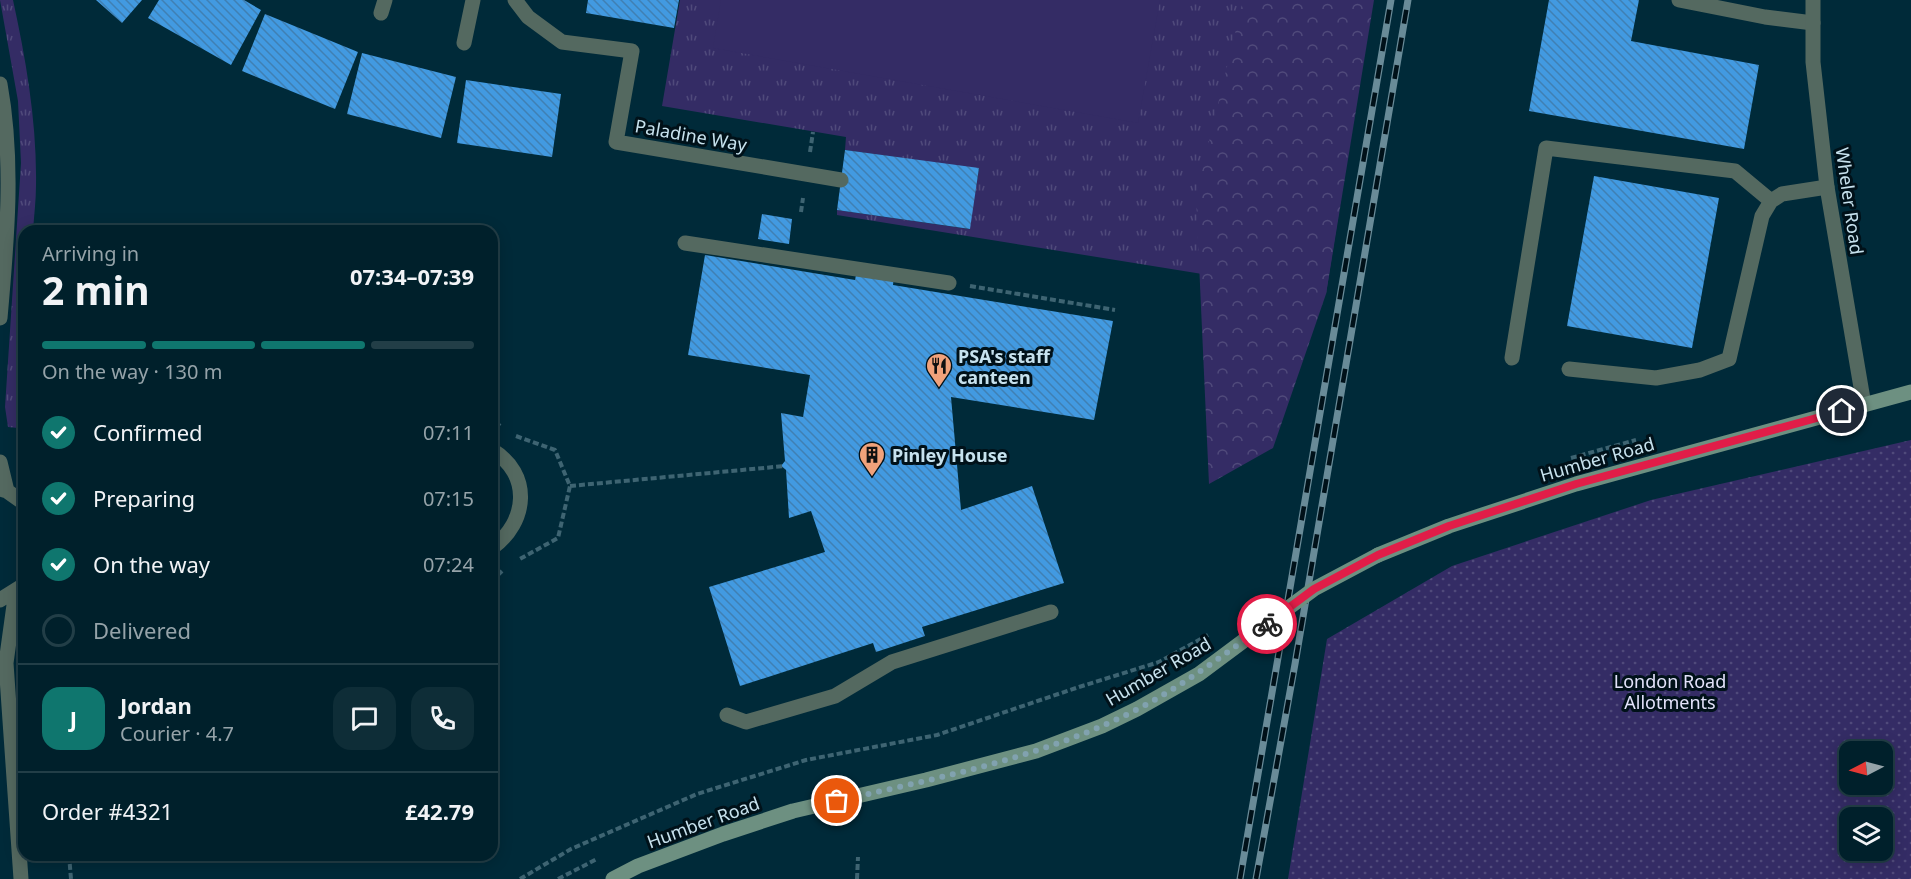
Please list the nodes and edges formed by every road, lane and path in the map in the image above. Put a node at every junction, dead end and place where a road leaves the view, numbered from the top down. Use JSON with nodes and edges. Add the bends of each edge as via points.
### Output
{"nodes":[{"id":1,"x":473,"y":0,"type":"edge"},
{"id":2,"x":515,"y":0,"type":"edge"},
{"id":3,"x":1679,"y":0,"type":"edge"},
{"id":4,"x":1813,"y":0,"type":"edge"},
{"id":5,"x":1813,"y":23,"type":"junction"},
{"id":6,"x":464,"y":43,"type":"dead end"},
{"id":7,"x":0,"y":84,"type":"edge"},
{"id":8,"x":841,"y":180,"type":"dead end"},
{"id":9,"x":1827,"y":187,"type":"junction"},
{"id":10,"x":1771,"y":201,"type":"junction"},
{"id":11,"x":803,"y":202,"type":"dead end"},
{"id":12,"x":801,"y":212,"type":"dead end"},
{"id":13,"x":685,"y":243,"type":"dead end"},
{"id":14,"x":949,"y":283,"type":"joint"},
{"id":15,"x":1114,"y":310,"type":"dead end"},
{"id":16,"x":0,"y":318,"type":"edge"},
{"id":17,"x":1512,"y":358,"type":"dead end"},
{"id":18,"x":1569,"y":369,"type":"dead end"},
{"id":19,"x":1911,"y":392,"type":"edge"},
{"id":20,"x":1864,"y":405,"type":"junction"},
{"id":21,"x":498,"y":454,"type":"edge"},
{"id":22,"x":0,"y":462,"type":"edge"},
{"id":23,"x":785,"y":466,"type":"dead end"},
{"id":24,"x":570,"y":486,"type":"dead end"},
{"id":25,"x":4,"y":490,"type":"edge"},
{"id":26,"x":18,"y":499,"type":"edge"},
{"id":27,"x":498,"y":544,"type":"edge"},
{"id":28,"x":18,"y":589,"type":"edge"},
{"id":29,"x":18,"y":598,"type":"edge"},
{"id":30,"x":0,"y":600,"type":"edge"},
{"id":31,"x":1051,"y":612,"type":"dead end"},
{"id":32,"x":1218,"y":629,"type":"dead end"},
{"id":33,"x":0,"y":669,"type":"edge"},
{"id":34,"x":8,"y":697,"type":"junction"},
{"id":35,"x":727,"y":715,"type":"dead end"},
{"id":36,"x":18,"y":847,"type":"joint"},
{"id":37,"x":858,"y":857,"type":"dead end"},
{"id":38,"x":19,"y":861,"type":"edge"},
{"id":39,"x":70,"y":861,"type":"edge"},
{"id":40,"x":9,"y":879,"type":"edge"},
{"id":41,"x":21,"y":879,"type":"edge"},
{"id":42,"x":71,"y":879,"type":"edge"},
{"id":43,"x":520,"y":879,"type":"edge"},
{"id":44,"x":613,"y":879,"type":"edge"},
{"id":45,"x":857,"y":879,"type":"edge"}],
"edges":[{"from":1,"to":6,"type":"street"},
{"from":2,"to":8,"type":"street","name":"Paladine Way","via":[[528,17],[562,42],[632,51],[616,142]]},
{"from":3,"to":5,"type":"street"},
{"from":4,"to":5,"type":"street","name":"Wheler Road"},
{"from":5,"to":9,"type":"street","name":"Wheler Road","via":[[1813,62]]},
{"from":7,"to":16,"type":"street","via":[[9,167]]},
{"from":9,"to":10,"type":"street","via":[[1782,194]]},
{"from":9,"to":20,"type":"street","name":"Wheler Road"},
{"from":10,"to":17,"type":"street","via":[[1735,171],[1546,148]]},
{"from":10,"to":18,"type":"street","via":[[1762,216],[1729,359],[1700,370],[1656,378]]},
{"from":11,"to":12,"type":"path"},
{"from":13,"to":14,"type":"street"},
{"from":14,"to":15,"type":"path"},
{"from":19,"to":20,"type":"main road","name":"Humber Road"},
{"from":20,"to":44,"type":"main road","name":"Humber Road","bridge":true,"via":[[1576,484],[1449,526],[1378,555],[1314,589],[1199,674],[1102,726],[1036,751],[793,811],[638,866]]},
{"from":21,"to":27,"type":"street","via":[[515,473],[520,508],[515,525]]},
{"from":22,"to":25,"type":"street"},
{"from":23,"to":24,"type":"path"},
{"from":25,"to":26,"type":"street"},
{"from":28,"to":30,"type":"street"},
{"from":29,"to":34,"type":"street","via":[[7,652]]},
{"from":31,"to":35,"type":"street","via":[[892,662],[836,696],[746,722]]},
{"from":32,"to":43,"type":"path","via":[[1159,662],[938,735],[806,760],[698,794],[571,849]]},
{"from":33,"to":34,"type":"street"},
{"from":34,"to":36,"type":"street"},
{"from":36,"to":40,"type":"street"},
{"from":37,"to":45,"type":"path"},
{"from":38,"to":41,"type":"street"},
{"from":39,"to":42,"type":"path"}]}
